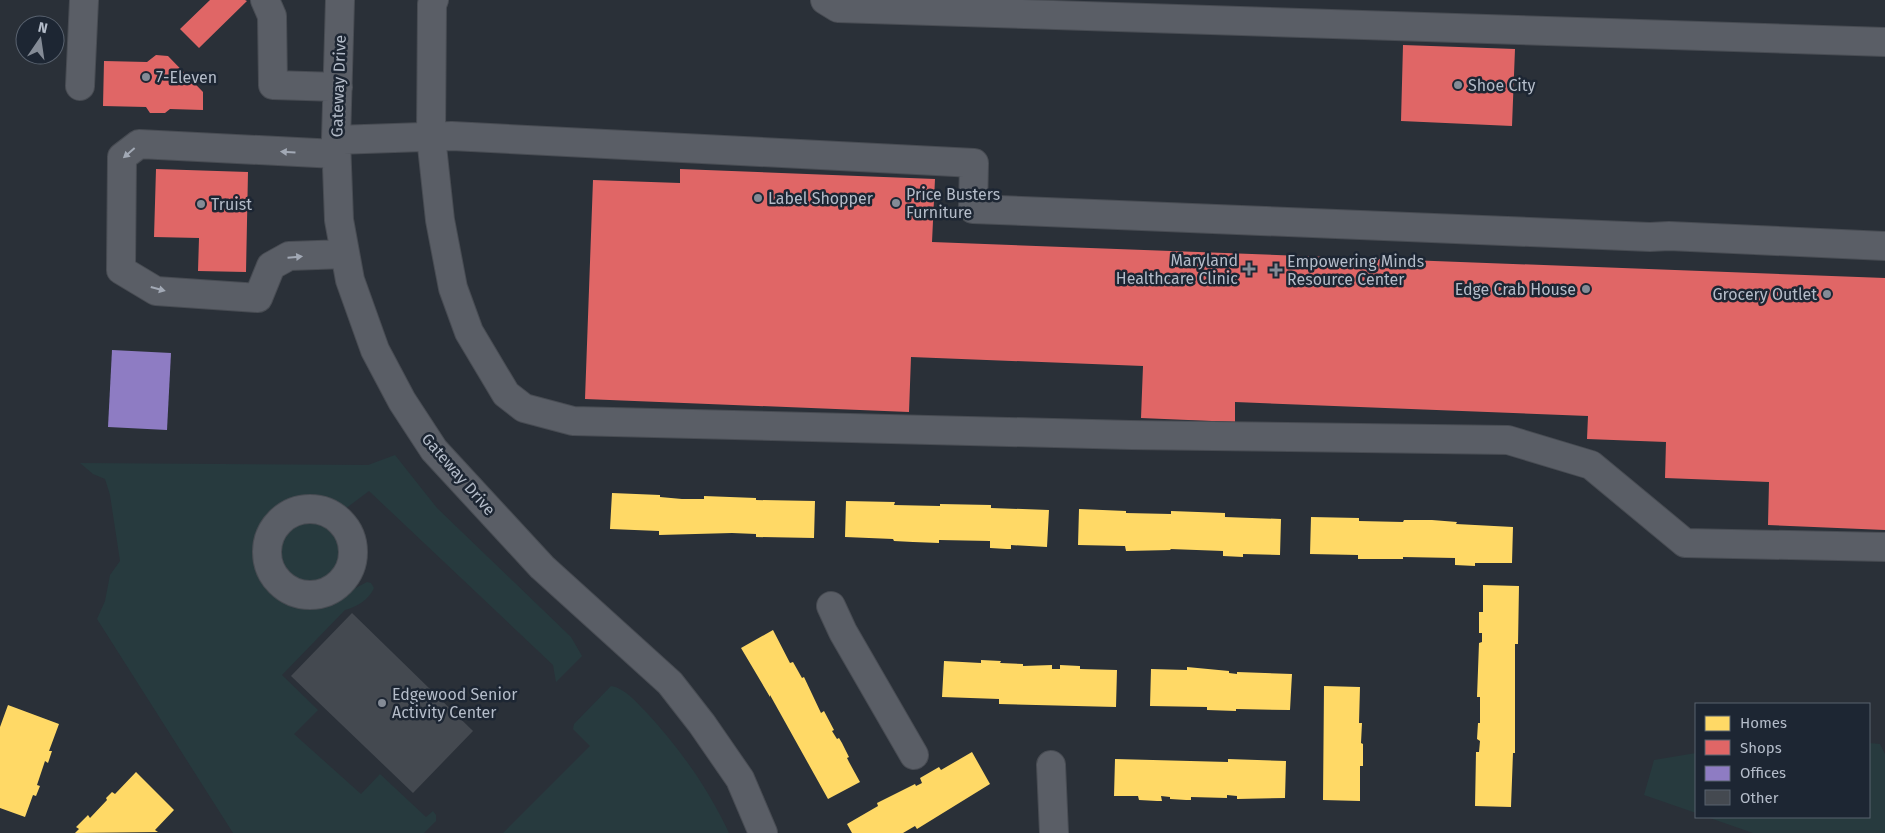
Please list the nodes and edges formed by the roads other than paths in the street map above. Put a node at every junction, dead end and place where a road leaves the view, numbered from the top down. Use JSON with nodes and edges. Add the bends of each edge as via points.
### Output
{"nodes":[{"id":1,"x":84,"y":0,"type":"edge"},
{"id":2,"x":265,"y":0,"type":"edge"},
{"id":3,"x":340,"y":0,"type":"edge"},
{"id":4,"x":434,"y":0,"type":"edge"},
{"id":5,"x":825,"y":0,"type":"edge"},
{"id":6,"x":1885,"y":42,"type":"edge"},
{"id":7,"x":80,"y":86,"type":"dead end"},
{"id":8,"x":338,"y":87,"type":"junction"},
{"id":9,"x":431,"y":137,"type":"junction"},
{"id":10,"x":336,"y":147,"type":"junction"},
{"id":11,"x":1885,"y":246,"type":"edge"},
{"id":12,"x":345,"y":254,"type":"junction"},
{"id":13,"x":1885,"y":547,"type":"edge"},
{"id":14,"x":831,"y":606,"type":"dead end"},
{"id":15,"x":914,"y":755,"type":"dead end"},
{"id":16,"x":1051,"y":765,"type":"dead end"},
{"id":17,"x":764,"y":833,"type":"edge"},
{"id":18,"x":1054,"y":833,"type":"edge"}],
"edges":[{"from":1,"to":7,"type":"street"},
{"from":2,"to":8,"type":"street","via":[[272,16],[273,85]]},
{"from":3,"to":8,"type":"street","name":"Gateway Drive"},
{"from":4,"to":9,"type":"street"},
{"from":5,"to":6,"type":"street","via":[[838,8]]},
{"from":8,"to":10,"type":"street","name":"Gateway Drive"},
{"from":9,"to":10,"type":"street"},
{"from":9,"to":11,"type":"street","via":[[974,164],[973,209]]},
{"from":9,"to":13,"type":"street","via":[[440,220],[453,288],[469,332],[506,394],[524,408],[573,421],[1131,435],[1508,440],[1591,465],[1685,543]]},
{"from":10,"to":12,"type":"street","name":"Gateway Drive","via":[[339,220]]},
{"from":10,"to":12,"type":"street","one_way":true,"via":[[139,144],[122,157],[121,270],[156,290],[258,298],[271,266],[288,256]]},
{"from":12,"to":17,"type":"street","name":"Gateway Drive","via":[[350,280],[376,350],[402,401],[434,450],[542,568],[670,683],[740,779]]},
{"from":14,"to":15,"type":"street"},
{"from":16,"to":18,"type":"street"}]}
